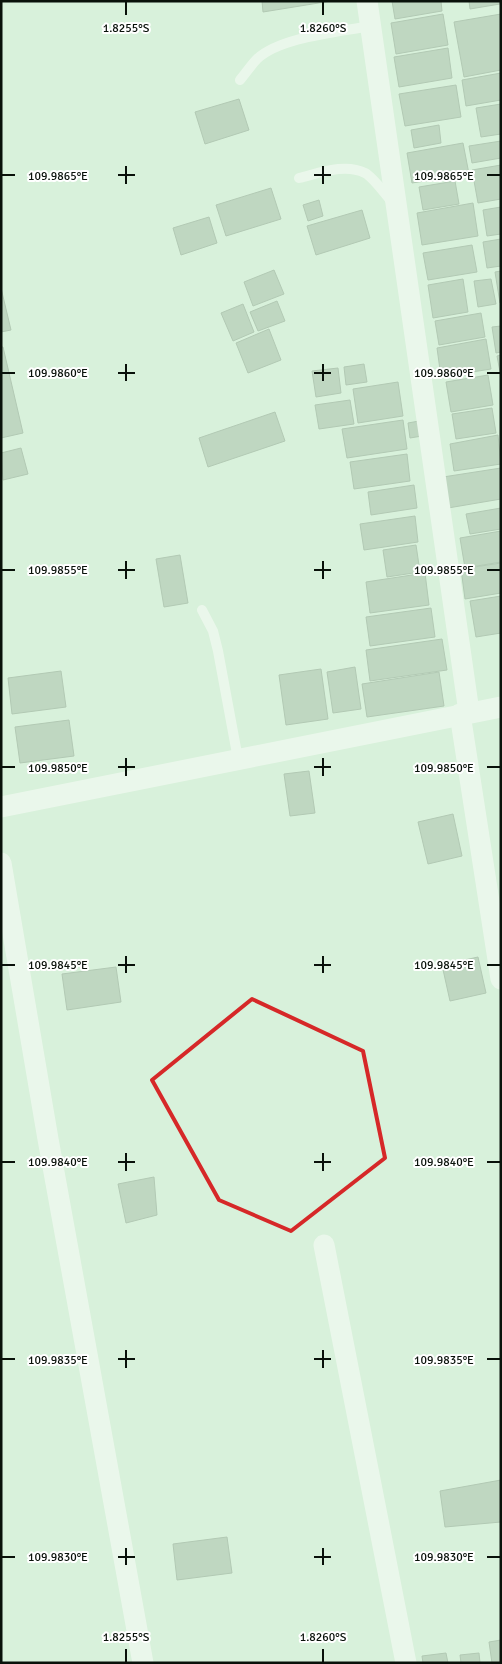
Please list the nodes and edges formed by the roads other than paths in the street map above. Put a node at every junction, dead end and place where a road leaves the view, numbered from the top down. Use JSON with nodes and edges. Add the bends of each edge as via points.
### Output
{"nodes":[{"id":1,"x":367,"y":1,"type":"edge"},
{"id":2,"x":370,"y":26,"type":"junction"},
{"id":3,"x":240,"y":80,"type":"dead end"},
{"id":4,"x":300,"y":178,"type":"dead end"},
{"id":5,"x":397,"y":208,"type":"junction"},
{"id":6,"x":202,"y":610,"type":"dead end"},
{"id":7,"x":501,"y":707,"type":"edge"},
{"id":8,"x":465,"y":713,"type":"junction"},
{"id":9,"x":238,"y":759,"type":"junction"},
{"id":10,"x":1,"y":807,"type":"edge"},
{"id":11,"x":1,"y":863,"type":"edge"},
{"id":12,"x":501,"y":979,"type":"edge"},
{"id":13,"x":324,"y":1245,"type":"dead end"},
{"id":14,"x":142,"y":1663,"type":"edge"},
{"id":15,"x":406,"y":1663,"type":"edge"}],
"edges":[{"from":1,"to":2,"type":"street"},
{"from":2,"to":3,"type":"lane","via":[[278,45],[258,58]]},
{"from":2,"to":5,"type":"street"},
{"from":4,"to":5,"type":"lane","via":[[348,168],[366,173]]},
{"from":5,"to":8,"type":"street"},
{"from":6,"to":9,"type":"lane","via":[[213,631],[218,651]]},
{"from":7,"to":8,"type":"street"},
{"from":8,"to":9,"type":"street"},
{"from":8,"to":12,"type":"street"},
{"from":9,"to":10,"type":"street"},
{"from":11,"to":14,"type":"street"},
{"from":13,"to":15,"type":"street"}]}
